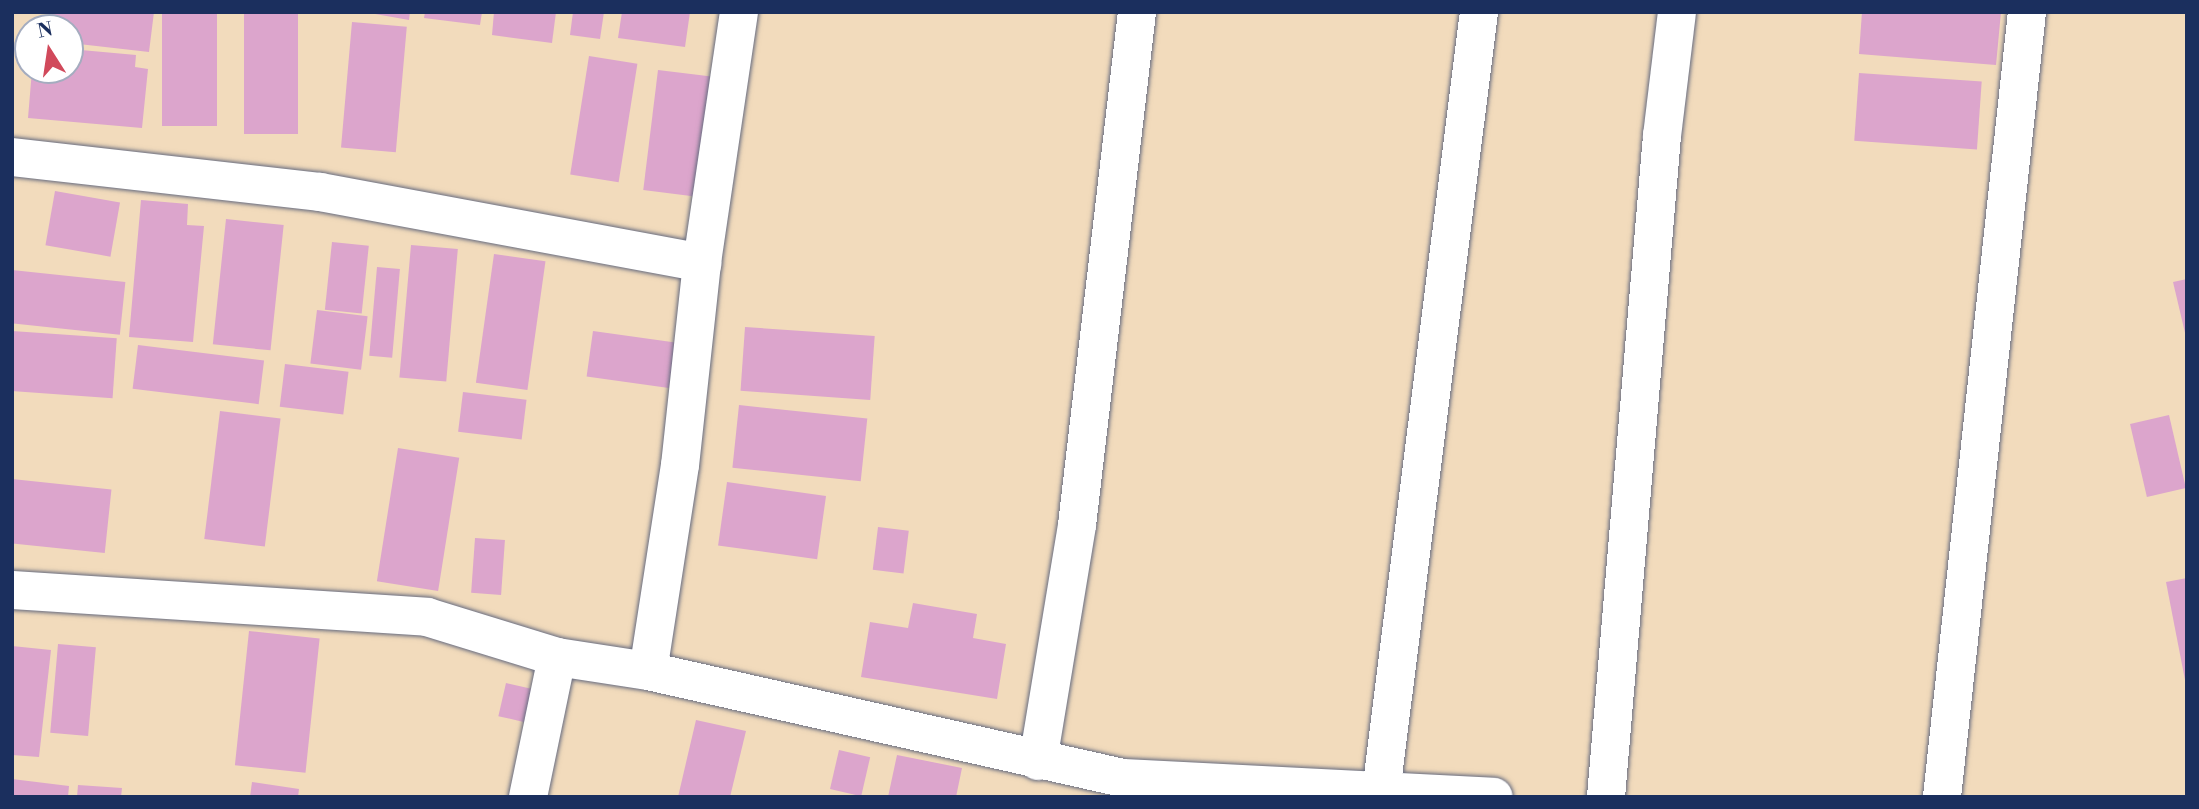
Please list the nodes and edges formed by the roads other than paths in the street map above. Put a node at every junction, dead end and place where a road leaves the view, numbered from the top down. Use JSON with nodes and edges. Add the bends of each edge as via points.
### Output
{"nodes":[{"id":1,"x":738,"y":12,"type":"edge"},
{"id":2,"x":1138,"y":12,"type":"edge"},
{"id":3,"x":1479,"y":12,"type":"edge"},
{"id":4,"x":1677,"y":12,"type":"edge"},
{"id":5,"x":2027,"y":12,"type":"edge"},
{"id":6,"x":12,"y":157,"type":"edge"},
{"id":7,"x":702,"y":262,"type":"junction"},
{"id":8,"x":12,"y":590,"type":"edge"},
{"id":9,"x":557,"y":657,"type":"junction"},
{"id":10,"x":648,"y":671,"type":"junction"},
{"id":11,"x":1038,"y":761,"type":"junction"},
{"id":12,"x":1381,"y":792,"type":"junction"},
{"id":13,"x":528,"y":797,"type":"edge"},
{"id":14,"x":1494,"y":797,"type":"edge"},
{"id":15,"x":1606,"y":797,"type":"edge"},
{"id":16,"x":1942,"y":797,"type":"edge"}],
"edges":[{"from":1,"to":7,"type":"street"},
{"from":2,"to":11,"type":"street","via":[[1077,525]]},
{"from":3,"to":12,"type":"street"},
{"from":4,"to":15,"type":"street","via":[[1662,136]]},
{"from":5,"to":16,"type":"street"},
{"from":6,"to":7,"type":"street","via":[[320,192]]},
{"from":7,"to":10,"type":"street","via":[[680,465]]},
{"from":8,"to":9,"type":"street","via":[[428,617]]},
{"from":9,"to":10,"type":"street"},
{"from":9,"to":13,"type":"street"},
{"from":10,"to":11,"type":"street"},
{"from":11,"to":12,"type":"street","via":[[1124,778]]},
{"from":12,"to":14,"type":"street"}]}
